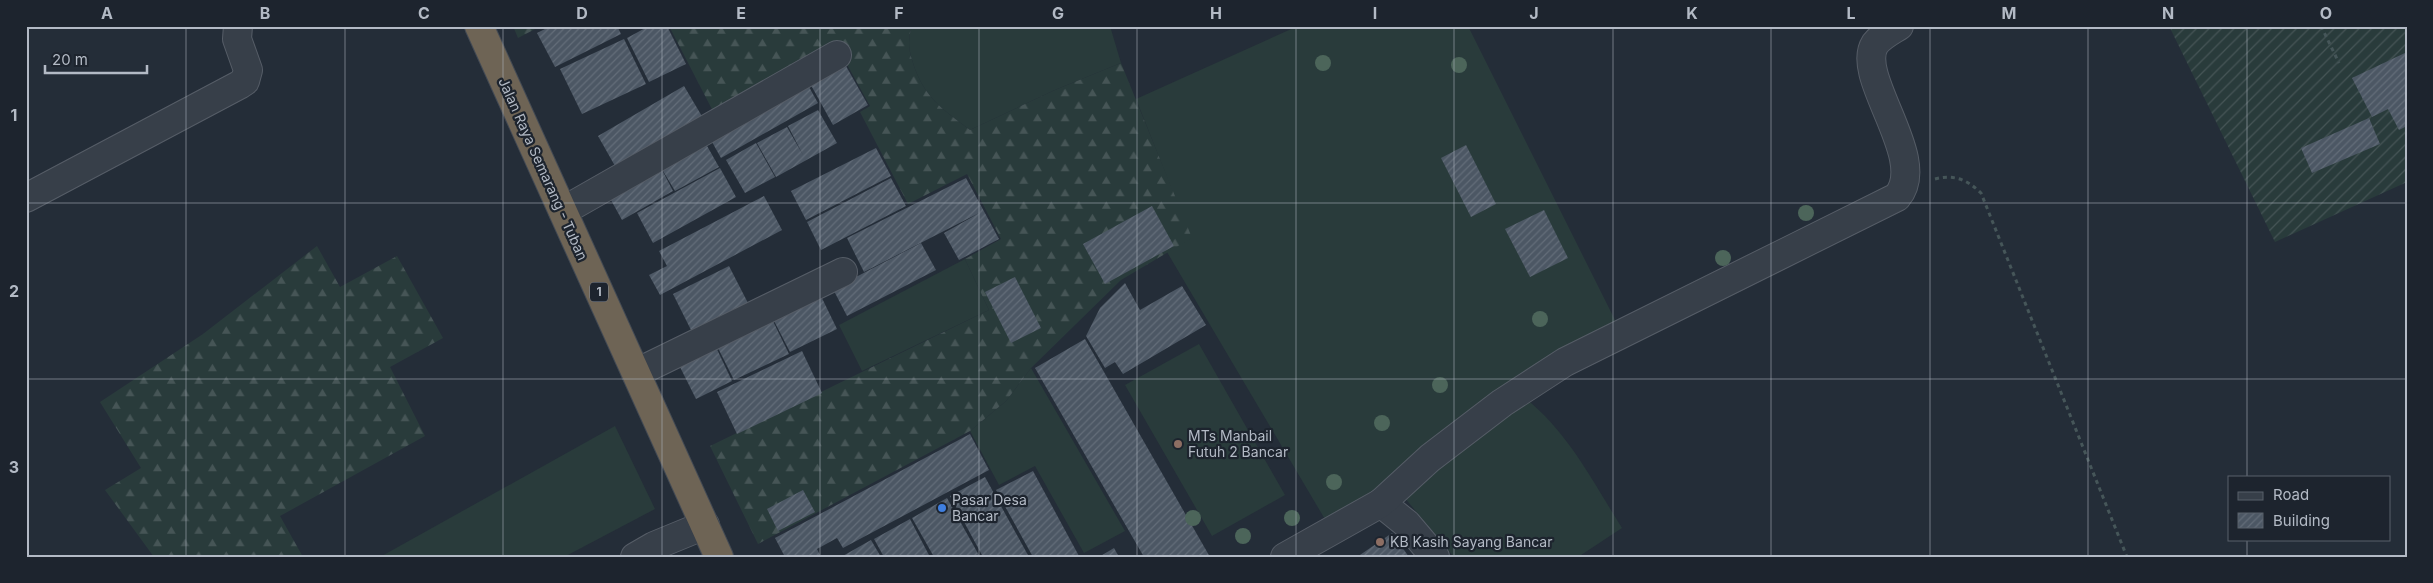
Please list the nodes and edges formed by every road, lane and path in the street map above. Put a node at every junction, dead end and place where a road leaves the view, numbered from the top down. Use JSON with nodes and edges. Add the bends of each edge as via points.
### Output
{"nodes":[{"id":1,"x":238,"y":26,"type":"edge"},
{"id":2,"x":479,"y":26,"type":"edge"},
{"id":3,"x":1899,"y":26,"type":"edge"},
{"id":4,"x":2321,"y":26,"type":"edge"},
{"id":5,"x":837,"y":55,"type":"dead end"},
{"id":6,"x":2339,"y":63,"type":"dead end"},
{"id":7,"x":1904,"y":190,"type":"junction"},
{"id":8,"x":26,"y":198,"type":"edge"},
{"id":9,"x":563,"y":211,"type":"junction"},
{"id":10,"x":843,"y":272,"type":"dead end"},
{"id":11,"x":636,"y":373,"type":"junction"},
{"id":12,"x":1381,"y":503,"type":"junction"},
{"id":13,"x":705,"y":525,"type":"junction"},
{"id":14,"x":635,"y":557,"type":"edge"},
{"id":15,"x":719,"y":557,"type":"edge"},
{"id":16,"x":1285,"y":557,"type":"edge"},
{"id":17,"x":1435,"y":557,"type":"edge"},
{"id":18,"x":2128,"y":557,"type":"edge"}],
"edges":[{"from":1,"to":8,"type":"street","via":[[236,39],[248,70],[245,80],[239,85]]},
{"from":2,"to":9,"type":"highway","name":"Jalan Raya Semarang - Tuban","number":"1"},
{"from":3,"to":7,"type":"street","via":[[1878,41],[1872,58],[1875,78],[1905,159]]},
{"from":4,"to":6,"type":"path"},
{"from":5,"to":9,"type":"street"},
{"from":7,"to":12,"type":"street","via":[[1883,206],[1565,362],[1502,403],[1430,458]]},
{"from":7,"to":18,"type":"path","via":[[1948,176],[1970,182],[1981,193]]},
{"from":9,"to":11,"type":"highway","name":"Jalan Raya Semarang - Tuban","number":"1"},
{"from":10,"to":11,"type":"street"},
{"from":11,"to":13,"type":"highway","name":"Jalan Raya Semarang - Tuban","number":"1"},
{"from":12,"to":16,"type":"street"},
{"from":12,"to":17,"type":"street","via":[[1407,524]]},
{"from":13,"to":14,"type":"street"},
{"from":13,"to":15,"type":"highway","name":"Jalan Raya Semarang - Tuban","number":"1"}]}
